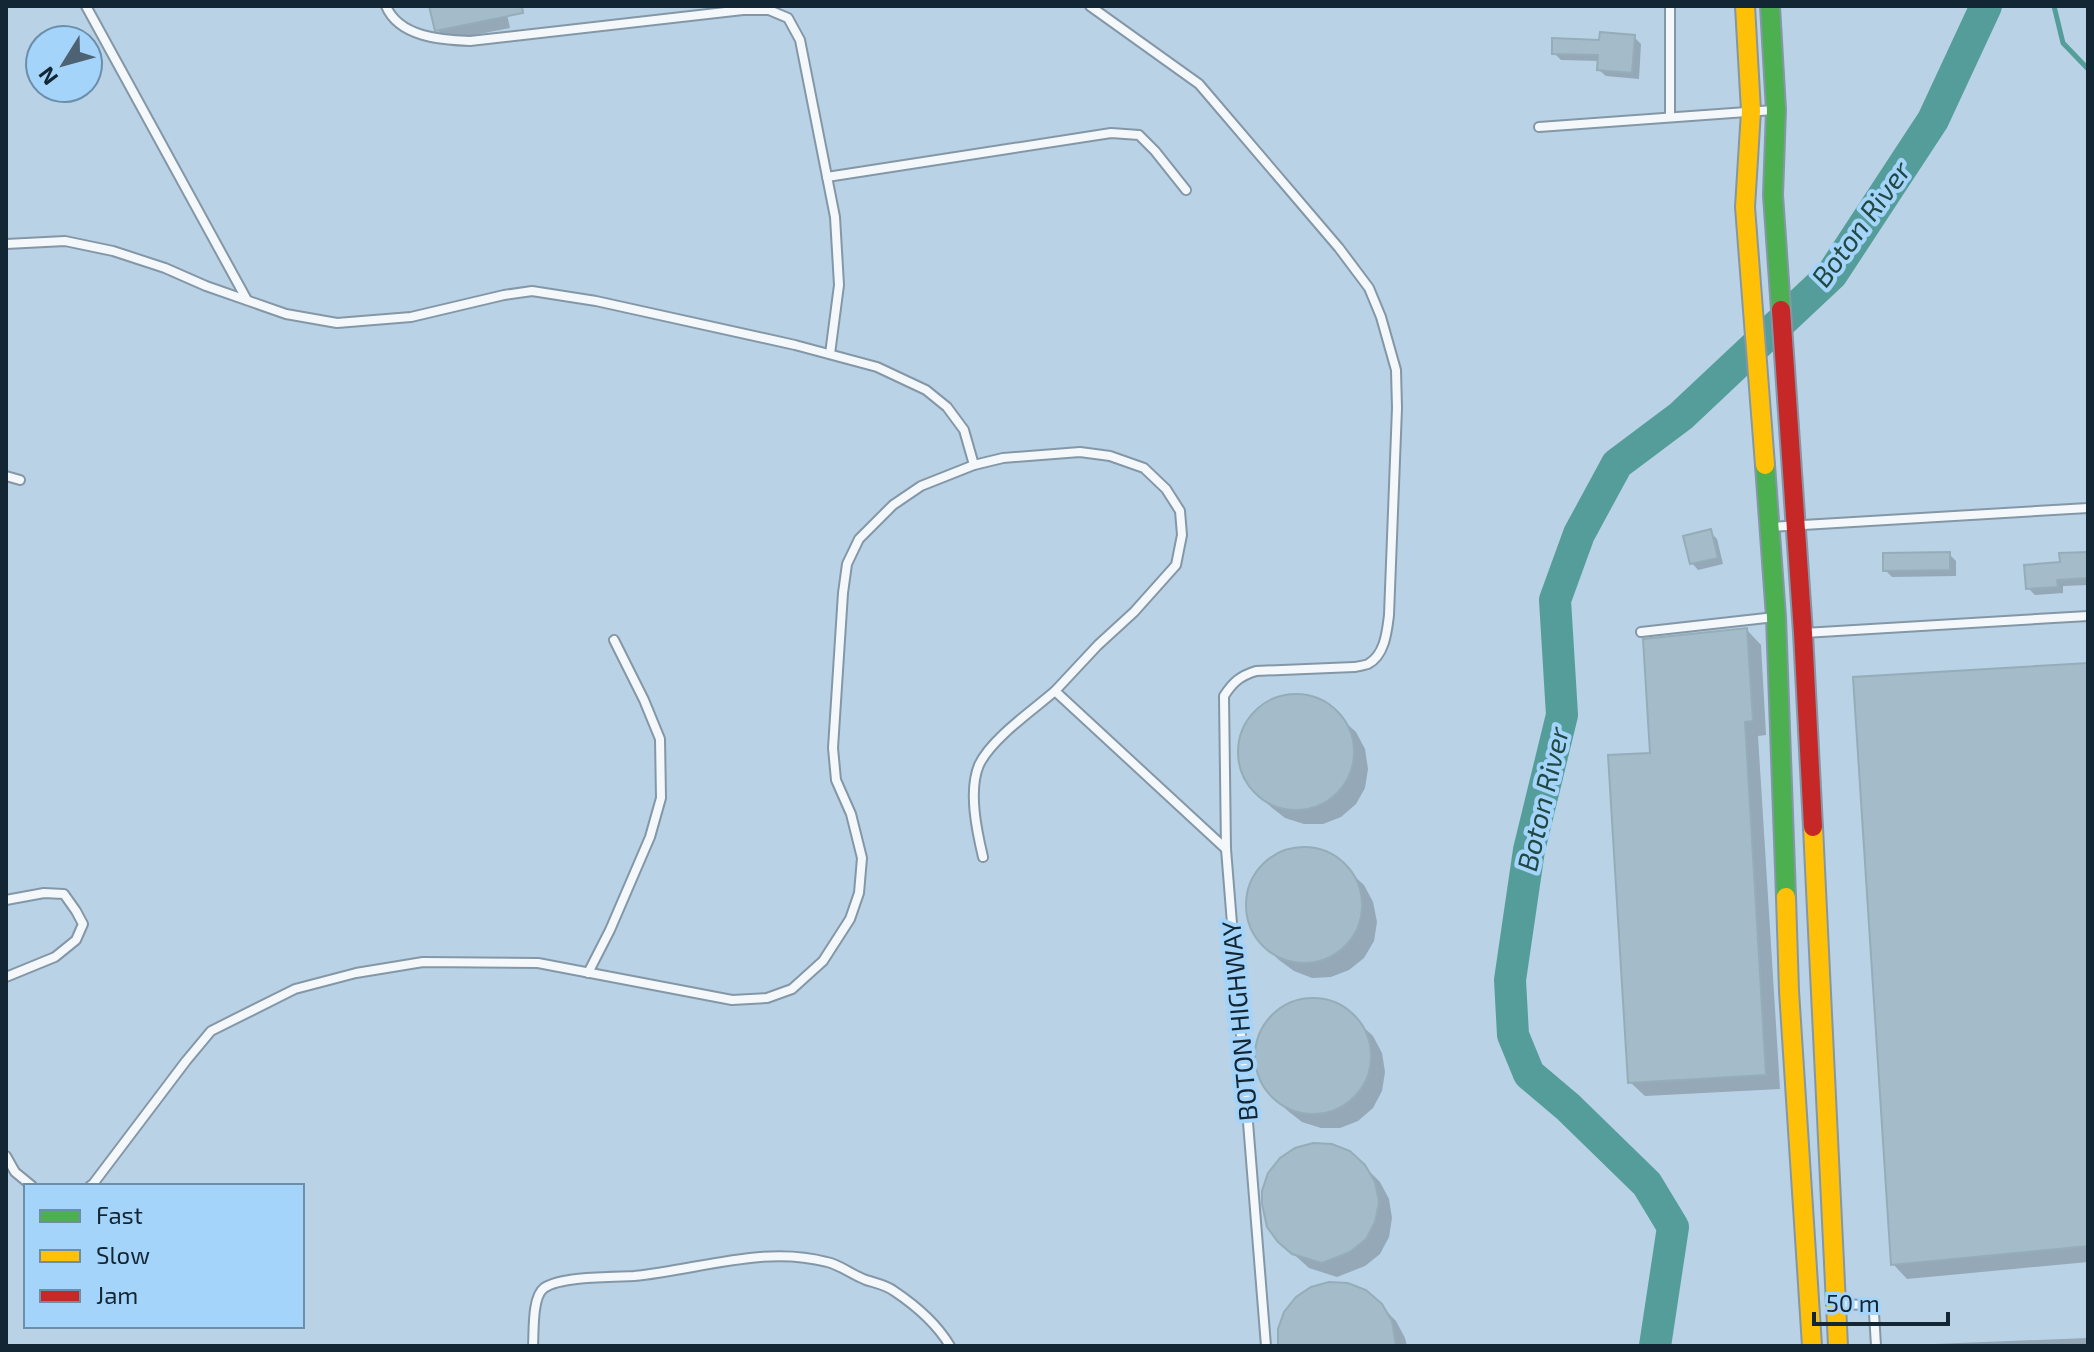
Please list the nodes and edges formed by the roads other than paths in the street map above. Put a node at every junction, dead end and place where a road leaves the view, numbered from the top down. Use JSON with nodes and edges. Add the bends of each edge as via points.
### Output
{"nodes":[{"id":1,"x":86,"y":6,"type":"edge"},
{"id":2,"x":386,"y":6,"type":"edge"},
{"id":3,"x":1090,"y":6,"type":"edge"},
{"id":4,"x":1670,"y":6,"type":"edge"},
{"id":5,"x":1745,"y":6,"type":"edge"},
{"id":6,"x":1770,"y":6,"type":"edge"},
{"id":7,"x":1776,"y":110,"type":"junction"},
{"id":8,"x":1751,"y":111,"type":"junction"},
{"id":9,"x":1670,"y":117,"type":"junction"},
{"id":10,"x":1539,"y":127,"type":"dead end"},
{"id":11,"x":827,"y":177,"type":"junction"},
{"id":12,"x":1186,"y":190,"type":"dead end"},
{"id":13,"x":6,"y":244,"type":"edge"},
{"id":14,"x":247,"y":301,"type":"junction"},
{"id":15,"x":830,"y":354,"type":"junction"},
{"id":16,"x":974,"y":465,"type":"junction"},
{"id":17,"x":6,"y":476,"type":"edge"},
{"id":18,"x":20,"y":480,"type":"dead end"},
{"id":19,"x":2088,"y":508,"type":"edge"},
{"id":20,"x":1770,"y":527,"type":"junction"},
{"id":21,"x":1796,"y":527,"type":"junction"},
{"id":22,"x":2088,"y":616,"type":"edge"},
{"id":23,"x":1776,"y":617,"type":"junction"},
{"id":24,"x":1641,"y":632,"type":"dead end"},
{"id":25,"x":1803,"y":633,"type":"junction"},
{"id":26,"x":614,"y":640,"type":"dead end"},
{"id":27,"x":1055,"y":691,"type":"junction"},
{"id":28,"x":1226,"y":849,"type":"junction"},
{"id":29,"x":983,"y":857,"type":"dead end"},
{"id":30,"x":6,"y":900,"type":"edge"},
{"id":31,"x":588,"y":973,"type":"junction"},
{"id":32,"x":6,"y":977,"type":"edge"},
{"id":33,"x":6,"y":1156,"type":"edge"},
{"id":34,"x":30,"y":1184,"type":"edge"},
{"id":35,"x":92,"y":1184,"type":"edge"},
{"id":36,"x":1835,"y":1304,"type":"junction"},
{"id":37,"x":533,"y":1346,"type":"edge"},
{"id":38,"x":950,"y":1346,"type":"edge"},
{"id":39,"x":1266,"y":1346,"type":"edge"},
{"id":40,"x":1812,"y":1346,"type":"edge"},
{"id":41,"x":1838,"y":1346,"type":"edge"},
{"id":42,"x":1876,"y":1346,"type":"edge"}],
"edges":[{"from":1,"to":14,"type":"lane"},
{"from":2,"to":11,"type":"lane","via":[[411,31],[470,41],[769,10],[788,18],[800,40]]},
{"from":3,"to":28,"type":"lane","name":"BOTON HIGHWAY","via":[[1199,84],[1330,236],[1369,288],[1396,370],[1386,639],[1367,665],[1256,671],[1230,686],[1224,696]]},
{"from":4,"to":9,"type":"lane"},
{"from":5,"to":8,"type":"street"},
{"from":6,"to":7,"type":"street"},
{"from":7,"to":8,"type":"lane"},
{"from":7,"to":21,"type":"street","via":[[1773,195]]},
{"from":8,"to":9,"type":"lane"},
{"from":8,"to":20,"type":"street","via":[[1745,207]]},
{"from":9,"to":10,"type":"lane"},
{"from":11,"to":12,"type":"lane","via":[[1111,133],[1139,135]]},
{"from":11,"to":15,"type":"lane","via":[[839,285]]},
{"from":13,"to":14,"type":"lane","via":[[65,241],[113,251]]},
{"from":14,"to":15,"type":"lane","via":[[337,323],[411,317],[532,291]]},
{"from":15,"to":16,"type":"lane","via":[[877,367],[926,390],[964,430]]},
{"from":16,"to":27,"type":"lane","via":[[1080,452],[1110,456],[1144,468],[1180,511],[1176,565]]},
{"from":16,"to":31,"type":"lane","via":[[921,486],[893,505],[859,539],[847,564],[833,748],[836,780],[862,858],[850,919],[823,961],[792,989],[767,998],[732,1000]]},
{"from":17,"to":18,"type":"lane"},
{"from":19,"to":21,"type":"lane"},
{"from":20,"to":21,"type":"lane"},
{"from":20,"to":23,"type":"street"},
{"from":21,"to":25,"type":"street"},
{"from":22,"to":25,"type":"lane"},
{"from":23,"to":24,"type":"lane"},
{"from":23,"to":40,"type":"street","via":[[1789,991]]},
{"from":25,"to":36,"type":"street"},
{"from":26,"to":31,"type":"lane","via":[[660,739],[661,798],[650,837]]},
{"from":27,"to":28,"type":"lane"},
{"from":27,"to":29,"type":"lane","via":[[996,741],[979,766],[975,824]]},
{"from":28,"to":39,"type":"lane","name":"BOTON HIGHWAY"},
{"from":30,"to":32,"type":"lane","via":[[64,894],[83,924],[76,940],[55,957]]},
{"from":31,"to":35,"type":"lane","via":[[538,963],[423,962],[295,989],[211,1031]]},
{"from":33,"to":34,"type":"lane"},
{"from":36,"to":41,"type":"street"},
{"from":36,"to":42,"type":"lane","via":[[1867,1305],[1874,1313]]},
{"from":37,"to":38,"type":"lane","via":[[536,1300],[543,1288],[785,1256],[831,1262],[892,1289]]}]}
